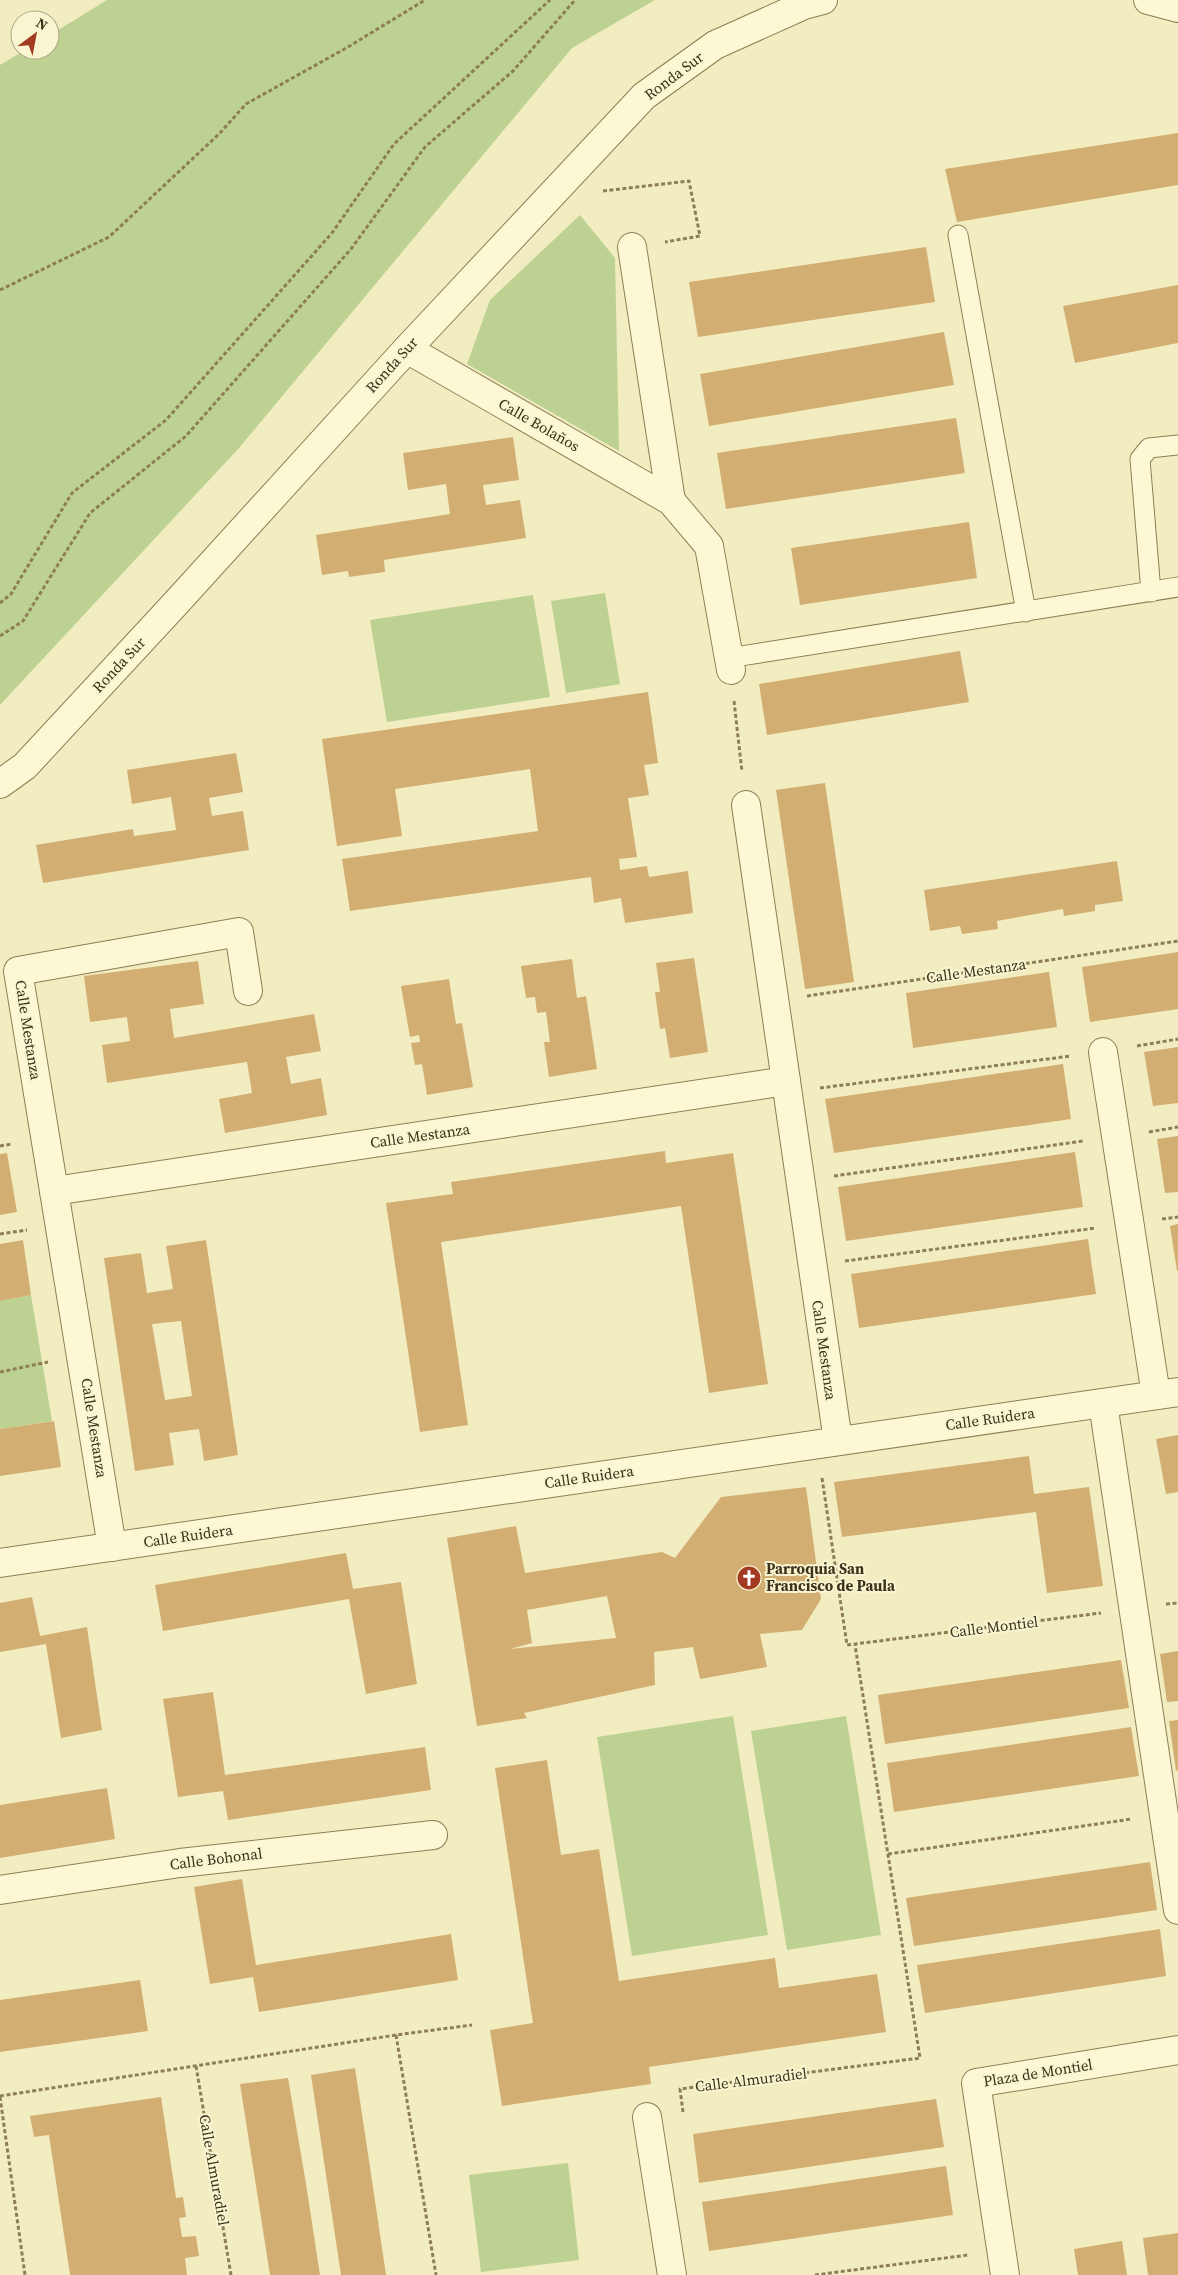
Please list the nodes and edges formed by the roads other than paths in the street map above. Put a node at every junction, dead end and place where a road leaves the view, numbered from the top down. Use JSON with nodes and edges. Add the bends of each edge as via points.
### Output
{"nodes":[{"id":1,"x":823,"y":0,"type":"edge"},
{"id":2,"x":1148,"y":0,"type":"edge"},
{"id":3,"x":1178,"y":8,"type":"edge"},
{"id":4,"x":958,"y":235,"type":"dead end"},
{"id":5,"x":632,"y":247,"type":"road end"},
{"id":6,"x":406,"y":349,"type":"junction"},
{"id":7,"x":1178,"y":445,"type":"edge"},
{"id":8,"x":671,"y":501,"type":"junction"},
{"id":9,"x":1178,"y":587,"type":"edge"},
{"id":10,"x":1151,"y":592,"type":"junction"},
{"id":11,"x":1026,"y":612,"type":"junction"},
{"id":12,"x":729,"y":664,"type":"joint"},
{"id":13,"x":0,"y":784,"type":"edge"},
{"id":14,"x":746,"y":805,"type":"road end"},
{"id":15,"x":248,"y":991,"type":"dead end"},
{"id":16,"x":1103,"y":1052,"type":"road end"},
{"id":17,"x":786,"y":1087,"type":"junction"},
{"id":18,"x":54,"y":1190,"type":"junction"},
{"id":19,"x":1167,"y":1393,"type":"edge"},
{"id":20,"x":1102,"y":1403,"type":"junction"},
{"id":21,"x":828,"y":1443,"type":"junction"},
{"id":22,"x":112,"y":1546,"type":"junction"},
{"id":23,"x":0,"y":1563,"type":"edge"},
{"id":24,"x":433,"y":1835,"type":"dead end"},
{"id":25,"x":0,"y":1890,"type":"edge"},
{"id":26,"x":1178,"y":1910,"type":"edge"},
{"id":27,"x":1178,"y":2050,"type":"edge"},
{"id":28,"x":648,"y":2117,"type":"road end"},
{"id":29,"x":1003,"y":2263,"type":"edge"},
{"id":30,"x":672,"y":2275,"type":"edge"}],
"edges":[{"from":1,"to":6,"type":"street","name":"Ronda Sur","via":[[804,5],[715,45],[644,96]]},
{"from":2,"to":3,"type":"street"},
{"from":4,"to":11,"type":"lane"},
{"from":5,"to":8,"type":"street"},
{"from":6,"to":8,"type":"street","name":"Calle Bolaños"},
{"from":6,"to":13,"type":"street","name":"Ronda Sur","via":[[25,766]]},
{"from":7,"to":10,"type":"lane","via":[[1149,448],[1140,459]]},
{"from":8,"to":12,"type":"street","name":"Calle Bolaños","via":[[708,546]]},
{"from":9,"to":10,"type":"lane"},
{"from":10,"to":11,"type":"lane"},
{"from":11,"to":12,"type":"lane"},
{"from":14,"to":17,"type":"street","name":"Calle Mestanza"},
{"from":15,"to":18,"type":"street","name":"Calle Mestanza","via":[[239,932],[18,971]]},
{"from":16,"to":19,"type":"street","via":[[1130,1224]]},
{"from":17,"to":18,"type":"street","name":"Calle Mestanza"},
{"from":17,"to":21,"type":"street","name":"Calle Mestanza","via":[[812,1265]]},
{"from":18,"to":22,"type":"street","name":"Calle Mestanza"},
{"from":19,"to":20,"type":"street","name":"Calle Ruidera"},
{"from":20,"to":21,"type":"street","name":"Calle Ruidera"},
{"from":20,"to":26,"type":"street"},
{"from":21,"to":22,"type":"street","name":"Calle Ruidera"},
{"from":22,"to":23,"type":"street","name":"Calle Ruidera"},
{"from":24,"to":25,"type":"street","name":"Calle Bohonal","via":[[180,1863]]},
{"from":27,"to":29,"type":"street","name":"Plaza de Montiel","via":[[976,2083]]},
{"from":28,"to":30,"type":"street"}]}
